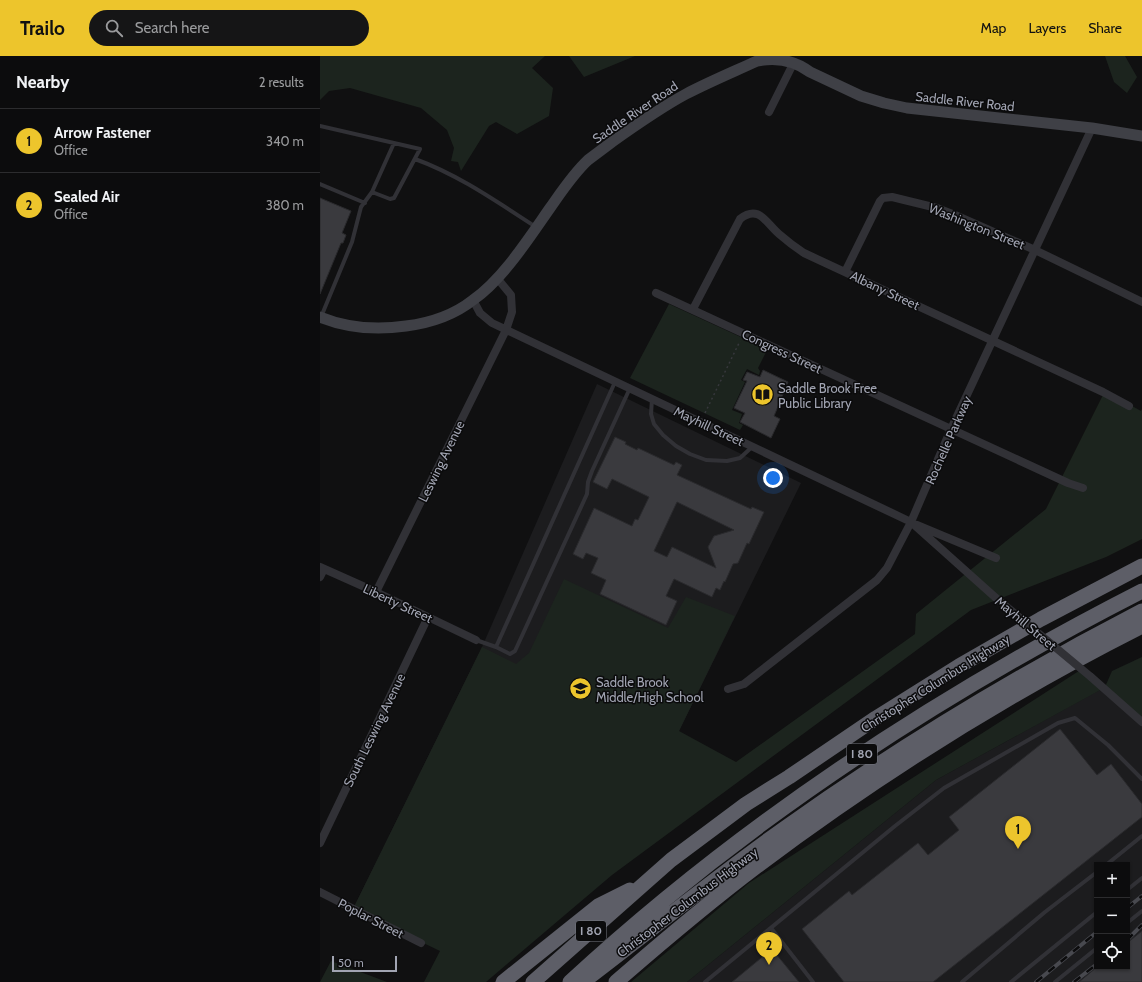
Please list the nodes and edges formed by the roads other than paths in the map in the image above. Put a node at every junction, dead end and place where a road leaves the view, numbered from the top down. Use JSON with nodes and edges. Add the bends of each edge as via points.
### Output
{"nodes":[{"id":1,"x":794,"y":62,"type":"junction"},
{"id":2,"x":769,"y":112,"type":"dead end"},
{"id":3,"x":320,"y":126,"type":"edge"},
{"id":4,"x":1092,"y":128,"type":"junction"},
{"id":5,"x":1142,"y":136,"type":"edge"},
{"id":6,"x":394,"y":143,"type":"junction"},
{"id":7,"x":416,"y":159,"type":"junction"},
{"id":8,"x":320,"y":184,"type":"edge"},
{"id":9,"x":372,"y":192,"type":"junction"},
{"id":10,"x":365,"y":203,"type":"junction"},
{"id":11,"x":536,"y":228,"type":"junction"},
{"id":12,"x":1035,"y":250,"type":"junction"},
{"id":13,"x":845,"y":272,"type":"junction"},
{"id":14,"x":497,"y":278,"type":"junction"},
{"id":15,"x":656,"y":292,"type":"dead end"},
{"id":16,"x":474,"y":300,"type":"junction"},
{"id":17,"x":1142,"y":302,"type":"edge"},
{"id":18,"x":693,"y":309,"type":"junction"},
{"id":19,"x":321,"y":317,"type":"edge"},
{"id":20,"x":506,"y":330,"type":"junction"},
{"id":21,"x":993,"y":340,"type":"junction"},
{"id":22,"x":616,"y":382,"type":"junction"},
{"id":23,"x":630,"y":388,"type":"junction"},
{"id":24,"x":652,"y":399,"type":"junction"},
{"id":25,"x":1129,"y":406,"type":"dead end"},
{"id":26,"x":951,"y":429,"type":"junction"},
{"id":27,"x":752,"y":446,"type":"junction"},
{"id":28,"x":1083,"y":488,"type":"dead end"},
{"id":29,"x":911,"y":522,"type":"junction"},
{"id":30,"x":996,"y":558,"type":"dead end"},
{"id":31,"x":1142,"y":566,"type":"edge"},
{"id":32,"x":322,"y":568,"type":"edge"},
{"id":33,"x":320,"y":577,"type":"edge"},
{"id":34,"x":1142,"y":590,"type":"edge"},
{"id":35,"x":376,"y":592,"type":"junction"},
{"id":36,"x":1142,"y":611,"type":"edge"},
{"id":37,"x":428,"y":617,"type":"junction"},
{"id":38,"x":1140,"y":628,"type":"edge"},
{"id":39,"x":476,"y":640,"type":"joint"},
{"id":40,"x":496,"y":647,"type":"junction"},
{"id":41,"x":728,"y":689,"type":"dead end"},
{"id":42,"x":1142,"y":722,"type":"edge"},
{"id":43,"x":1142,"y":779,"type":"edge"},
{"id":44,"x":1142,"y":836,"type":"edge"},
{"id":45,"x":320,"y":843,"type":"edge"},
{"id":46,"x":1110,"y":862,"type":"edge"},
{"id":47,"x":1094,"y":874,"type":"edge"},
{"id":48,"x":1142,"y":878,"type":"edge"},
{"id":49,"x":650,"y":879,"type":"junction"},
{"id":50,"x":1130,"y":888,"type":"edge"},
{"id":51,"x":320,"y":892,"type":"edge"},
{"id":52,"x":1142,"y":911,"type":"edge"},
{"id":53,"x":1094,"y":914,"type":"edge"},
{"id":54,"x":1130,"y":921,"type":"edge"},
{"id":55,"x":771,"y":928,"type":"junction"},
{"id":56,"x":421,"y":943,"type":"dead end"},
{"id":57,"x":1094,"y":950,"type":"edge"},
{"id":58,"x":634,"y":966,"type":"junction"},
{"id":59,"x":503,"y":982,"type":"edge"},
{"id":60,"x":533,"y":982,"type":"edge"},
{"id":61,"x":570,"y":982,"type":"edge"},
{"id":62,"x":582,"y":982,"type":"edge"},
{"id":63,"x":616,"y":982,"type":"edge"},
{"id":64,"x":621,"y":982,"type":"edge"},
{"id":65,"x":705,"y":982,"type":"edge"},
{"id":66,"x":814,"y":982,"type":"edge"},
{"id":67,"x":962,"y":982,"type":"edge"},
{"id":68,"x":1011,"y":982,"type":"edge"},
{"id":69,"x":1056,"y":982,"type":"edge"}],
"edges":[{"from":1,"to":2,"type":"street"},
{"from":1,"to":4,"type":"street","name":"Saddle River Road","via":[[861,96],[891,105],[930,112]]},
{"from":1,"to":11,"type":"street","name":"Saddle River Road","via":[[779,58],[757,61],[663,107],[588,160],[567,183]]},
{"from":3,"to":6,"type":"lane"},
{"from":4,"to":5,"type":"street","name":"Saddle River Road"},
{"from":4,"to":12,"type":"street","name":"Rochelle Parkway"},
{"from":6,"to":7,"type":"lane","via":[[420,149]]},
{"from":6,"to":9,"type":"lane"},
{"from":7,"to":9,"type":"lane","via":[[394,198],[390,199]]},
{"from":7,"to":11,"type":"lane","via":[[471,186]]},
{"from":8,"to":10,"type":"lane"},
{"from":9,"to":10,"type":"lane"},
{"from":10,"to":19,"type":"lane","via":[[361,207],[352,242]]},
{"from":11,"to":14,"type":"street","name":"Saddle River Road"},
{"from":12,"to":13,"type":"street","name":"Washington Street","via":[[937,208],[888,197],[880,201]]},
{"from":12,"to":17,"type":"street","name":"Washington Street"},
{"from":12,"to":21,"type":"street","name":"Rochelle Parkway"},
{"from":13,"to":18,"type":"street","name":"Albany Street","via":[[804,253],[777,233],[761,216],[750,214],[740,219]]},
{"from":13,"to":21,"type":"street","name":"Albany Street"},
{"from":14,"to":16,"type":"street","name":"Saddle River Road"},
{"from":14,"to":20,"type":"street","via":[[511,295],[512,312]]},
{"from":15,"to":18,"type":"street","name":"Congress Street"},
{"from":16,"to":19,"type":"street","name":"Saddle River Road","via":[[432,321],[396,328],[355,327],[334,323]]},
{"from":16,"to":20,"type":"street","name":"Mayhill Street","via":[[480,313]]},
{"from":18,"to":26,"type":"street","name":"Congress Street"},
{"from":20,"to":22,"type":"street","name":"Mayhill Street"},
{"from":20,"to":35,"type":"street","name":"Leswing Avenue"},
{"from":21,"to":25,"type":"street","name":"Albany Street"},
{"from":21,"to":26,"type":"street","name":"Rochelle Parkway"},
{"from":22,"to":23,"type":"street","name":"Mayhill Street"},
{"from":22,"to":40,"type":"lane"},
{"from":23,"to":24,"type":"street","name":"Mayhill Street"},
{"from":23,"to":40,"type":"lane","via":[[592,471],[587,494],[515,651],[510,654]]},
{"from":24,"to":27,"type":"street","name":"Mayhill Street"},
{"from":24,"to":27,"type":"lane","via":[[651,414],[654,424],[676,446],[690,454],[706,460],[727,461],[740,458]]},
{"from":26,"to":28,"type":"street","name":"Congress Street"},
{"from":26,"to":29,"type":"street","name":"Rochelle Parkway"},
{"from":27,"to":29,"type":"street","name":"Mayhill Street"},
{"from":29,"to":30,"type":"street","name":"Mayhill Street"},
{"from":29,"to":41,"type":"street","name":"Rochelle Parkway","via":[[887,568],[876,580],[744,684]]},
{"from":29,"to":42,"type":"street","name":"Mayhill Street","bridge":true},
{"from":31,"to":49,"type":"highway","name":"Christopher Columbus Highway","number":"I 80","via":[[1014,634],[909,697],[746,804],[671,860]]},
{"from":32,"to":33,"type":"street"},
{"from":32,"to":35,"type":"street","name":"Liberty Street"},
{"from":34,"to":61,"type":"highway","name":"Christopher Columbus Highway","number":"I 80","via":[[988,674],[850,762],[699,872],[604,950]]},
{"from":35,"to":37,"type":"street","name":"Liberty Street"},
{"from":36,"to":62,"type":"highway","name":"Christopher Columbus Highway","number":"I 80","via":[[1000,688],[881,762],[784,828]]},
{"from":37,"to":39,"type":"street","name":"Liberty Street"},
{"from":37,"to":45,"type":"street","name":"South Leswing Avenue"},
{"from":38,"to":58,"type":"highway","via":[[975,719],[876,783],[756,867]]},
{"from":39,"to":40,"type":"lane"},
{"from":43,"to":55,"type":"lane","via":[[1108,745],[1075,718],[1058,722],[944,788]]},
{"from":44,"to":46,"type":"lane"},
{"from":47,"to":67,"type":"lane"},
{"from":48,"to":50,"type":"lane"},
{"from":49,"to":59,"type":"highway","via":[[598,906]]},
{"from":49,"to":60,"type":"highway","name":"Christopher Columbus Highway","number":"I 80"},
{"from":51,"to":56,"type":"street","name":"Poplar Street"},
{"from":52,"to":54,"type":"lane"},
{"from":53,"to":68,"type":"lane"},
{"from":55,"to":65,"type":"lane"},
{"from":55,"to":66,"type":"lane"},
{"from":57,"to":69,"type":"lane"},
{"from":58,"to":63,"type":"highway"},
{"from":58,"to":64,"type":"highway"}]}
